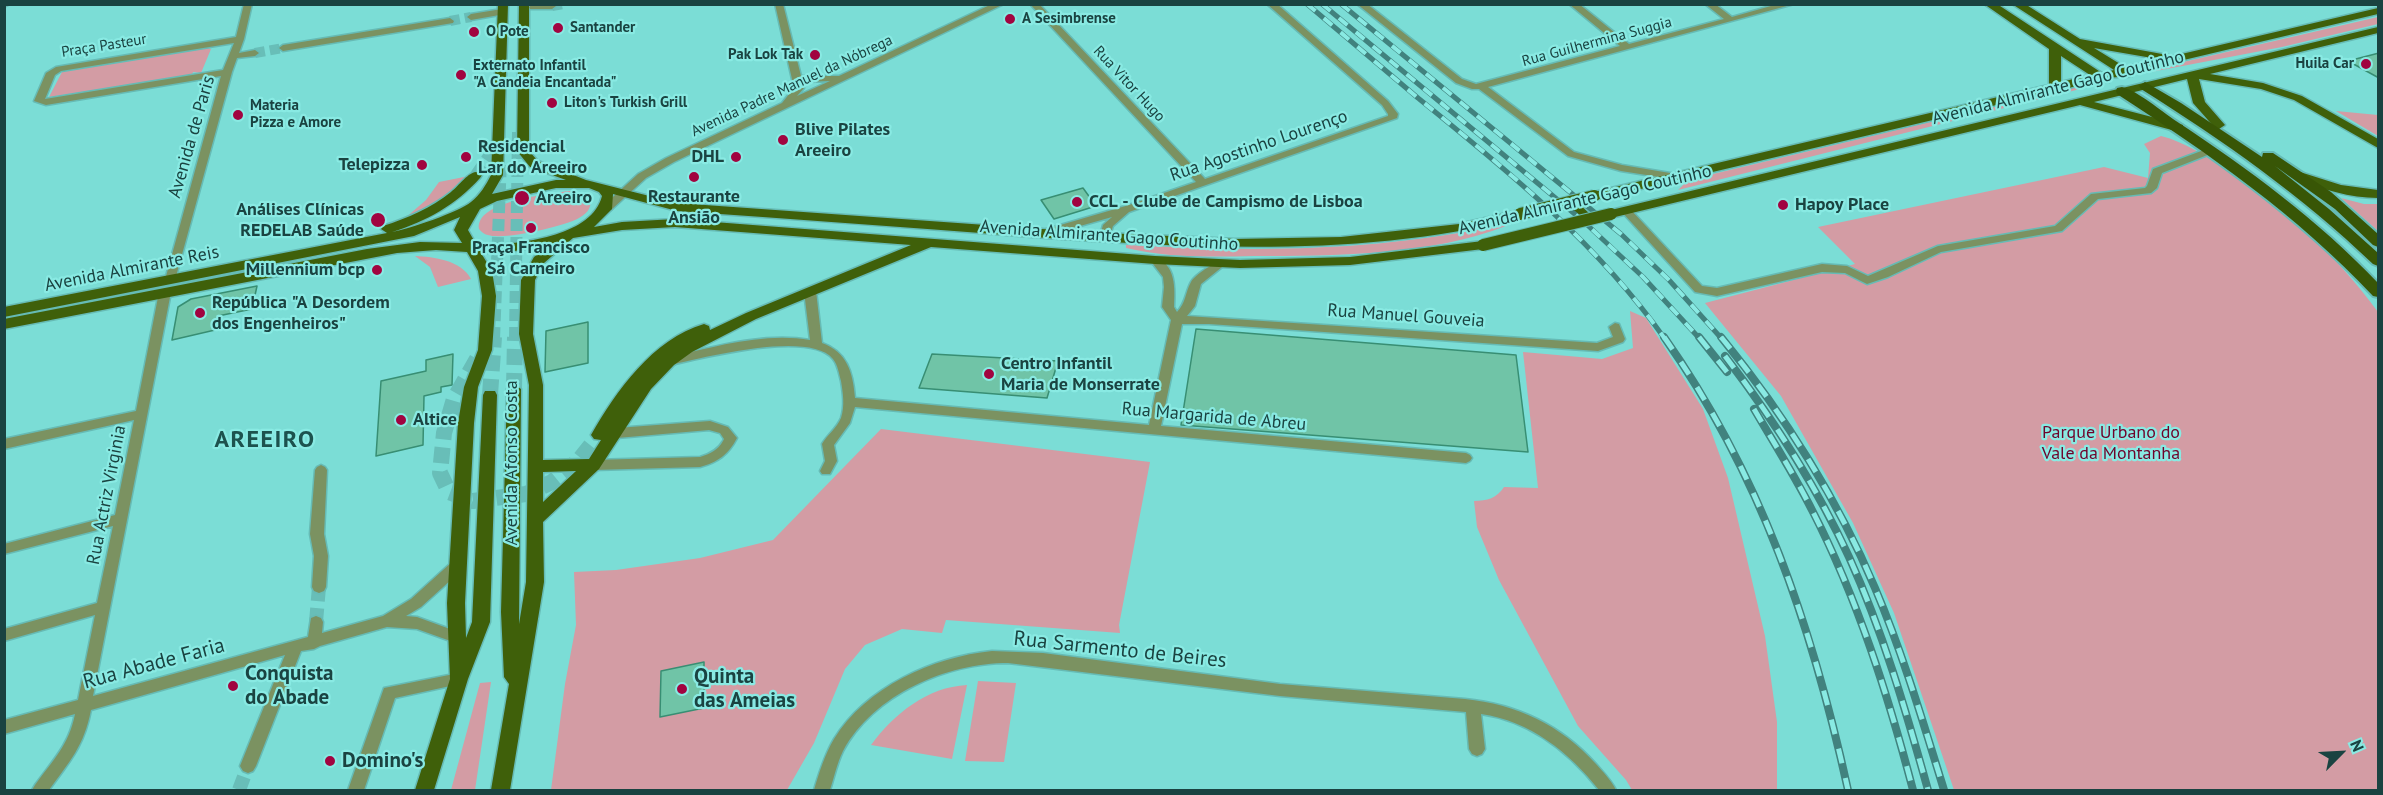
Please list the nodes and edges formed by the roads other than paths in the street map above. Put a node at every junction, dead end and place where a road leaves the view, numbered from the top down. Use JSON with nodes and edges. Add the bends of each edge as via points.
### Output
{"nodes":[{"id":1,"x":248,"y":4,"type":"edge"},
{"id":2,"x":779,"y":4,"type":"edge"},
{"id":3,"x":1000,"y":4,"type":"edge"},
{"id":4,"x":1034,"y":4,"type":"edge"},
{"id":5,"x":1271,"y":4,"type":"edge"},
{"id":6,"x":1361,"y":4,"type":"edge"},
{"id":7,"x":1573,"y":4,"type":"edge"},
{"id":8,"x":1709,"y":4,"type":"edge"},
{"id":9,"x":1790,"y":4,"type":"edge"},
{"id":10,"x":1989,"y":4,"type":"edge"},
{"id":11,"x":2017,"y":4,"type":"edge"},
{"id":12,"x":530,"y":6,"type":"edge"},
{"id":13,"x":552,"y":6,"type":"dead end"},
{"id":14,"x":503,"y":8,"type":"edge"},
{"id":15,"x":2379,"y":11,"type":"edge"},
{"id":16,"x":471,"y":17,"type":"tunnel mouth"},
{"id":17,"x":1731,"y":20,"type":"junction"},
{"id":18,"x":450,"y":21,"type":"tunnel mouth"},
{"id":19,"x":2379,"y":30,"type":"edge"},
{"id":20,"x":240,"y":39,"type":"junction"},
{"id":21,"x":2073,"y":40,"type":"junction"},
{"id":22,"x":2055,"y":47,"type":"junction"},
{"id":23,"x":283,"y":48,"type":"tunnel mouth"},
{"id":24,"x":1627,"y":48,"type":"junction"},
{"id":25,"x":255,"y":53,"type":"tunnel mouth"},
{"id":26,"x":234,"y":56,"type":"junction"},
{"id":27,"x":2175,"y":59,"type":"junction"},
{"id":28,"x":227,"y":72,"type":"junction"},
{"id":29,"x":2123,"y":72,"type":"junction"},
{"id":30,"x":854,"y":73,"type":"junction"},
{"id":31,"x":2193,"y":74,"type":"junction"},
{"id":32,"x":2100,"y":77,"type":"junction"},
{"id":33,"x":797,"y":79,"type":"junction"},
{"id":34,"x":1480,"y":86,"type":"junction"},
{"id":35,"x":2145,"y":86,"type":"junction"},
{"id":36,"x":2055,"y":87,"type":"junction"},
{"id":37,"x":2122,"y":91,"type":"junction"},
{"id":38,"x":2079,"y":102,"type":"junction"},
{"id":39,"x":2174,"y":103,"type":"junction"},
{"id":40,"x":782,"y":108,"type":"junction"},
{"id":41,"x":2219,"y":125,"type":"junction"},
{"id":42,"x":2179,"y":128,"type":"junction"},
{"id":43,"x":2379,"y":144,"type":"edge"},
{"id":44,"x":2212,"y":150,"type":"junction"},
{"id":45,"x":476,"y":175,"type":"tunnel mouth"},
{"id":46,"x":2300,"y":176,"type":"junction"},
{"id":47,"x":1678,"y":177,"type":"junction"},
{"id":48,"x":582,"y":183,"type":"junction"},
{"id":49,"x":1203,"y":183,"type":"junction"},
{"id":50,"x":597,"y":186,"type":"junction"},
{"id":51,"x":1620,"y":190,"type":"junction"},
{"id":52,"x":623,"y":193,"type":"junction"},
{"id":53,"x":2379,"y":194,"type":"edge"},
{"id":54,"x":1569,"y":202,"type":"junction"},
{"id":55,"x":475,"y":206,"type":"junction"},
{"id":56,"x":1133,"y":207,"type":"junction"},
{"id":57,"x":607,"y":208,"type":"junction"},
{"id":58,"x":1626,"y":211,"type":"junction"},
{"id":59,"x":1588,"y":220,"type":"junction"},
{"id":60,"x":1044,"y":233,"type":"junction"},
{"id":61,"x":569,"y":235,"type":"junction"},
{"id":62,"x":1105,"y":236,"type":"junction"},
{"id":63,"x":932,"y":242,"type":"junction"},
{"id":64,"x":2379,"y":242,"type":"edge"},
{"id":65,"x":472,"y":249,"type":"junction"},
{"id":66,"x":1126,"y":257,"type":"junction"},
{"id":67,"x":276,"y":259,"type":"junction"},
{"id":68,"x":1155,"y":260,"type":"junction"},
{"id":69,"x":2379,"y":261,"type":"edge"},
{"id":70,"x":1222,"y":263,"type":"junction"},
{"id":71,"x":168,"y":286,"type":"junction"},
{"id":72,"x":810,"y":291,"type":"junction"},
{"id":73,"x":2379,"y":292,"type":"edge"},
{"id":74,"x":4,"y":312,"type":"edge"},
{"id":75,"x":751,"y":316,"type":"junction"},
{"id":76,"x":1177,"y":320,"type":"junction"},
{"id":77,"x":4,"y":324,"type":"edge"},
{"id":78,"x":1616,"y":327,"type":"dead end"},
{"id":79,"x":816,"y":344,"type":"junction"},
{"id":80,"x":669,"y":361,"type":"junction"},
{"id":81,"x":514,"y":389,"type":"tunnel mouth"},
{"id":82,"x":490,"y":394,"type":"tunnel mouth"},
{"id":83,"x":851,"y":402,"type":"junction"},
{"id":84,"x":141,"y":414,"type":"junction"},
{"id":85,"x":1154,"y":430,"type":"junction"},
{"id":86,"x":616,"y":432,"type":"junction"},
{"id":87,"x":599,"y":435,"type":"tunnel mouth"},
{"id":88,"x":4,"y":444,"type":"edge"},
{"id":89,"x":1466,"y":458,"type":"dead end"},
{"id":90,"x":593,"y":465,"type":"junction"},
{"id":91,"x":535,"y":466,"type":"junction"},
{"id":92,"x":321,"y":470,"type":"dead end"},
{"id":93,"x":826,"y":471,"type":"dead end"},
{"id":94,"x":121,"y":519,"type":"junction"},
{"id":95,"x":534,"y":521,"type":"junction"},
{"id":96,"x":4,"y":549,"type":"edge"},
{"id":97,"x":458,"y":565,"type":"junction"},
{"id":98,"x":319,"y":587,"type":"tunnel mouth"},
{"id":99,"x":104,"y":607,"type":"junction"},
{"id":100,"x":387,"y":621,"type":"junction"},
{"id":101,"x":315,"y":622,"type":"tunnel mouth"},
{"id":102,"x":4,"y":635,"type":"edge"},
{"id":103,"x":456,"y":637,"type":"junction"},
{"id":104,"x":314,"y":643,"type":"junction"},
{"id":105,"x":295,"y":648,"type":"junction"},
{"id":106,"x":459,"y":679,"type":"junction"},
{"id":107,"x":84,"y":704,"type":"junction"},
{"id":108,"x":1473,"y":706,"type":"junction"},
{"id":109,"x":514,"y":707,"type":"junction"},
{"id":110,"x":4,"y":727,"type":"edge"},
{"id":111,"x":1477,"y":749,"type":"dead end"},
{"id":112,"x":248,"y":766,"type":"tunnel mouth"},
{"id":113,"x":40,"y":790,"type":"edge"},
{"id":114,"x":356,"y":790,"type":"edge"},
{"id":115,"x":424,"y":790,"type":"edge"},
{"id":116,"x":501,"y":790,"type":"edge"},
{"id":117,"x":822,"y":790,"type":"edge"},
{"id":118,"x":1608,"y":790,"type":"edge"}],
"edges":[{"from":1,"to":20,"type":"street","name":"Avenida de Paris"},
{"from":2,"to":33,"type":"street"},
{"from":3,"to":30,"type":"street","name":"Avenida Padre Manuel da Nóbrega"},
{"from":4,"to":49,"type":"street","name":"Rua Vitor Hugo"},
{"from":5,"to":49,"type":"street","name":"Rua Agostinho Lourenço","via":[[1393,114],[1386,121]]},
{"from":6,"to":34,"type":"street","via":[[1459,81]]},
{"from":7,"to":24,"type":"street"},
{"from":8,"to":17,"type":"street"},
{"from":9,"to":17,"type":"street","name":"Rua Guilhermina Suggia"},
{"from":10,"to":22,"type":"main road"},
{"from":11,"to":21,"type":"main road"},
{"from":12,"to":13,"type":"street"},
{"from":12,"to":14,"type":"main road"},
{"from":12,"to":48,"type":"main road","via":[[522,151],[534,164]]},
{"from":14,"to":16,"type":"street"},
{"from":14,"to":55,"type":"main road","via":[[497,175]]},
{"from":15,"to":27,"type":"main road","name":"Avenida Almirante Gago Coutinho"},
{"from":17,"to":24,"type":"street","name":"Rua Guilhermina Suggia"},
{"from":18,"to":23,"type":"street"},
{"from":19,"to":31,"type":"main road","name":"Avenida Almirante Gago Coutinho"},
{"from":20,"to":26,"type":"street","name":"Avenida de Paris"},
{"from":20,"to":28,"type":"street","name":"Praça Pasteur","via":[[59,69],[51,73],[39,101]]},
{"from":21,"to":27,"type":"main road"},
{"from":21,"to":29,"type":"main road"},
{"from":22,"to":32,"type":"main road"},
{"from":22,"to":36,"type":"main road"},
{"from":24,"to":34,"type":"street","name":"Rua Guilhermina Suggia"},
{"from":25,"to":26,"type":"street"},
{"from":26,"to":28,"type":"street","name":"Avenida de Paris"},
{"from":27,"to":29,"type":"main road","name":"Avenida Almirante Gago Coutinho"},
{"from":28,"to":71,"type":"street","name":"Avenida de Paris"},
{"from":29,"to":32,"type":"main road","name":"Avenida Almirante Gago Coutinho"},
{"from":29,"to":35,"type":"main road"},
{"from":30,"to":33,"type":"street","via":[[821,80]]},
{"from":30,"to":40,"type":"street","name":"Avenida Padre Manuel da Nóbrega"},
{"from":31,"to":35,"type":"main road","name":"Avenida Almirante Gago Coutinho"},
{"from":31,"to":41,"type":"main road","via":[[2196,101]]},
{"from":31,"to":43,"type":"main road","via":[[2263,86],[2298,98]]},
{"from":32,"to":36,"type":"main road","name":"Avenida Almirante Gago Coutinho"},
{"from":32,"to":37,"type":"main road"},
{"from":33,"to":40,"type":"street","via":[[796,94]]},
{"from":34,"to":47,"type":"street","via":[[1571,154],[1621,168]]},
{"from":35,"to":37,"type":"main road","name":"Avenida Almirante Gago Coutinho"},
{"from":35,"to":39,"type":"highway"},
{"from":36,"to":47,"type":"main road","name":"Avenida Almirante Gago Coutinho"},
{"from":37,"to":38,"type":"main road","name":"Avenida Almirante Gago Coutinho"},
{"from":37,"to":42,"type":"highway"},
{"from":38,"to":42,"type":"main road"},
{"from":38,"to":58,"type":"main road","name":"Avenida Almirante Gago Coutinho"},
{"from":39,"to":41,"type":"highway"},
{"from":39,"to":69,"type":"highway","via":[[2294,187]]},
{"from":40,"to":52,"type":"street","name":"Avenida Padre Manuel da Nóbrega","via":[[652,169]]},
{"from":41,"to":46,"type":"highway"},
{"from":42,"to":44,"type":"highway"},
{"from":44,"to":58,"type":"street","via":[[2157,171],[2152,188],[2147,191],[2095,196],[2058,229],[1938,249],[1867,280],[1847,270],[1822,267],[1717,292],[1699,289]]},
{"from":44,"to":73,"type":"highway","via":[[2296,212]]},
{"from":45,"to":67,"type":"main road","via":[[449,201],[418,219]]},
{"from":46,"to":53,"type":"main road","via":[[2324,186]]},
{"from":46,"to":64,"type":"highway"},
{"from":47,"to":51,"type":"main road","name":"Avenida Almirante Gago Coutinho"},
{"from":48,"to":50,"type":"main road"},
{"from":48,"to":55,"type":"main road","via":[[507,194]]},
{"from":49,"to":56,"type":"street","name":"Rua Agostinho Lourenço"},
{"from":50,"to":52,"type":"main road","name":"Avenida Almirante Gago Coutinho"},
{"from":50,"to":57,"type":"main road","via":[[608,196]]},
{"from":51,"to":54,"type":"main road","name":"Avenida Almirante Gago Coutinho","bridge":true},
{"from":51,"to":58,"type":"main road"},
{"from":52,"to":57,"type":"street","name":"Avenida Padre Manuel da Nóbrega"},
{"from":52,"to":60,"type":"main road","name":"Avenida Almirante Gago Coutinho","via":[[677,207]]},
{"from":54,"to":59,"type":"main road"},
{"from":54,"to":62,"type":"main road","name":"Avenida Almirante Gago Coutinho","bridge":true,"via":[[1459,228],[1341,241],[1235,243]]},
{"from":55,"to":65,"type":"main road","via":[[461,230]]},
{"from":55,"to":67,"type":"main road","name":"Avenida Almirante Reis","via":[[414,232]]},
{"from":56,"to":60,"type":"street","name":"Rua Agostinho Lourenço"},
{"from":56,"to":62,"type":"street","name":"Rua Agostinho Lourenço","via":[[1116,216]]},
{"from":57,"to":61,"type":"main road","via":[[599,218]]},
{"from":58,"to":59,"type":"main road","name":"Avenida Almirante Gago Coutinho","bridge":true},
{"from":59,"to":70,"type":"main road","name":"Avenida Almirante Gago Coutinho","bridge":true,"via":[[1483,245],[1350,261]]},
{"from":60,"to":62,"type":"main road","name":"Avenida Almirante Gago Coutinho"},
{"from":61,"to":63,"type":"main road","name":"Avenida Almirante Gago Coutinho","via":[[675,223]]},
{"from":61,"to":65,"type":"main road","via":[[510,247]]},
{"from":61,"to":91,"type":"main road","name":"Avenida Afonso Costa","via":[[539,260],[526,288],[526,334],[536,385]]},
{"from":62,"to":66,"type":"main road","via":[[1106,244]]},
{"from":63,"to":66,"type":"main road","name":"Avenida Almirante Gago Coutinho"},
{"from":63,"to":72,"type":"main road"},
{"from":65,"to":71,"type":"main road","name":"Avenida Almirante Reis","via":[[395,249]]},
{"from":65,"to":97,"type":"main road","name":"Avenida Afonso Costa","via":[[488,279],[488,326],[485,350],[471,387],[466,423]]},
{"from":66,"to":68,"type":"main road","name":"Avenida Almirante Gago Coutinho"},
{"from":67,"to":71,"type":"main road","name":"Avenida Almirante Reis"},
{"from":68,"to":70,"type":"main road","name":"Avenida Almirante Gago Coutinho"},
{"from":68,"to":76,"type":"street","via":[[1168,276],[1168,307]]},
{"from":70,"to":76,"type":"street","via":[[1196,282],[1189,306]]},
{"from":71,"to":74,"type":"main road","name":"Avenida Almirante Reis"},
{"from":71,"to":77,"type":"main road","name":"Avenida Almirante Reis"},
{"from":71,"to":84,"type":"street","name":"Rua Actriz Virginia"},
{"from":72,"to":75,"type":"main road"},
{"from":72,"to":79,"type":"street"},
{"from":75,"to":80,"type":"main road"},
{"from":75,"to":87,"type":"main road","via":[[707,327],[679,340],[657,357]]},
{"from":76,"to":78,"type":"street","name":"Rua Manuel Gouveia","via":[[1598,348],[1619,339]]},
{"from":76,"to":85,"type":"street"},
{"from":79,"to":80,"type":"street","via":[[749,344]]},
{"from":79,"to":83,"type":"street","via":[[836,355]]},
{"from":80,"to":86,"type":"main road","via":[[629,409]]},
{"from":81,"to":109,"type":"main road","name":"Avenida Afonso Costa","via":[[510,612]]},
{"from":82,"to":106,"type":"main road","name":"Avenida Afonso Costa","via":[[480,622]]},
{"from":83,"to":85,"type":"street","name":"Rua Margarida de Abreu"},
{"from":83,"to":93,"type":"street","via":[[846,424],[828,444],[831,460]]},
{"from":84,"to":88,"type":"street"},
{"from":84,"to":94,"type":"street","name":"Rua Actriz Virginia"},
{"from":85,"to":89,"type":"street","name":"Rua Margarida de Abreu"},
{"from":86,"to":90,"type":"main road"},
{"from":86,"to":90,"type":"street","via":[[710,425],[724,430],[731,438],[715,459],[700,462]]},
{"from":90,"to":91,"type":"main road"},
{"from":90,"to":95,"type":"main road"},
{"from":91,"to":95,"type":"main road","name":"Avenida Afonso Costa"},
{"from":92,"to":98,"type":"street"},
{"from":94,"to":96,"type":"street"},
{"from":94,"to":99,"type":"street","name":"Rua Actriz Virginia"},
{"from":95,"to":109,"type":"main road","name":"Avenida Afonso Costa","via":[[535,582]]},
{"from":97,"to":100,"type":"street","name":"Rua Abade Faria","via":[[416,603]]},
{"from":97,"to":103,"type":"main road","name":"Avenida Afonso Costa"},
{"from":99,"to":102,"type":"street"},
{"from":99,"to":107,"type":"street","name":"Rua Actriz Virginia"},
{"from":100,"to":103,"type":"street","name":"Rua Abade Faria","via":[[417,623]]},
{"from":100,"to":104,"type":"street","name":"Rua Abade Faria"},
{"from":101,"to":104,"type":"street"},
{"from":103,"to":106,"type":"main road","name":"Avenida Afonso Costa"},
{"from":104,"to":105,"type":"street","name":"Rua Abade Faria"},
{"from":105,"to":107,"type":"street","name":"Rua Abade Faria"},
{"from":105,"to":112,"type":"street"},
{"from":106,"to":114,"type":"street","via":[[390,693]]},
{"from":106,"to":115,"type":"main road","name":"Avenida Afonso Costa"},
{"from":107,"to":110,"type":"street","name":"Rua Abade Faria"},
{"from":107,"to":113,"type":"street","name":"Rua Actriz Virginia","via":[[72,747]]},
{"from":108,"to":111,"type":"street"},
{"from":108,"to":117,"type":"street","name":"Rua Sarmento de Beires","via":[[1281,690],[1022,657],[964,661],[906,683],[859,719],[841,741]]},
{"from":108,"to":118,"type":"street","name":"Rua Sarmento de Beires","via":[[1505,712],[1533,724],[1584,762]]},
{"from":109,"to":116,"type":"main road","name":"Avenida Afonso Costa"}]}
